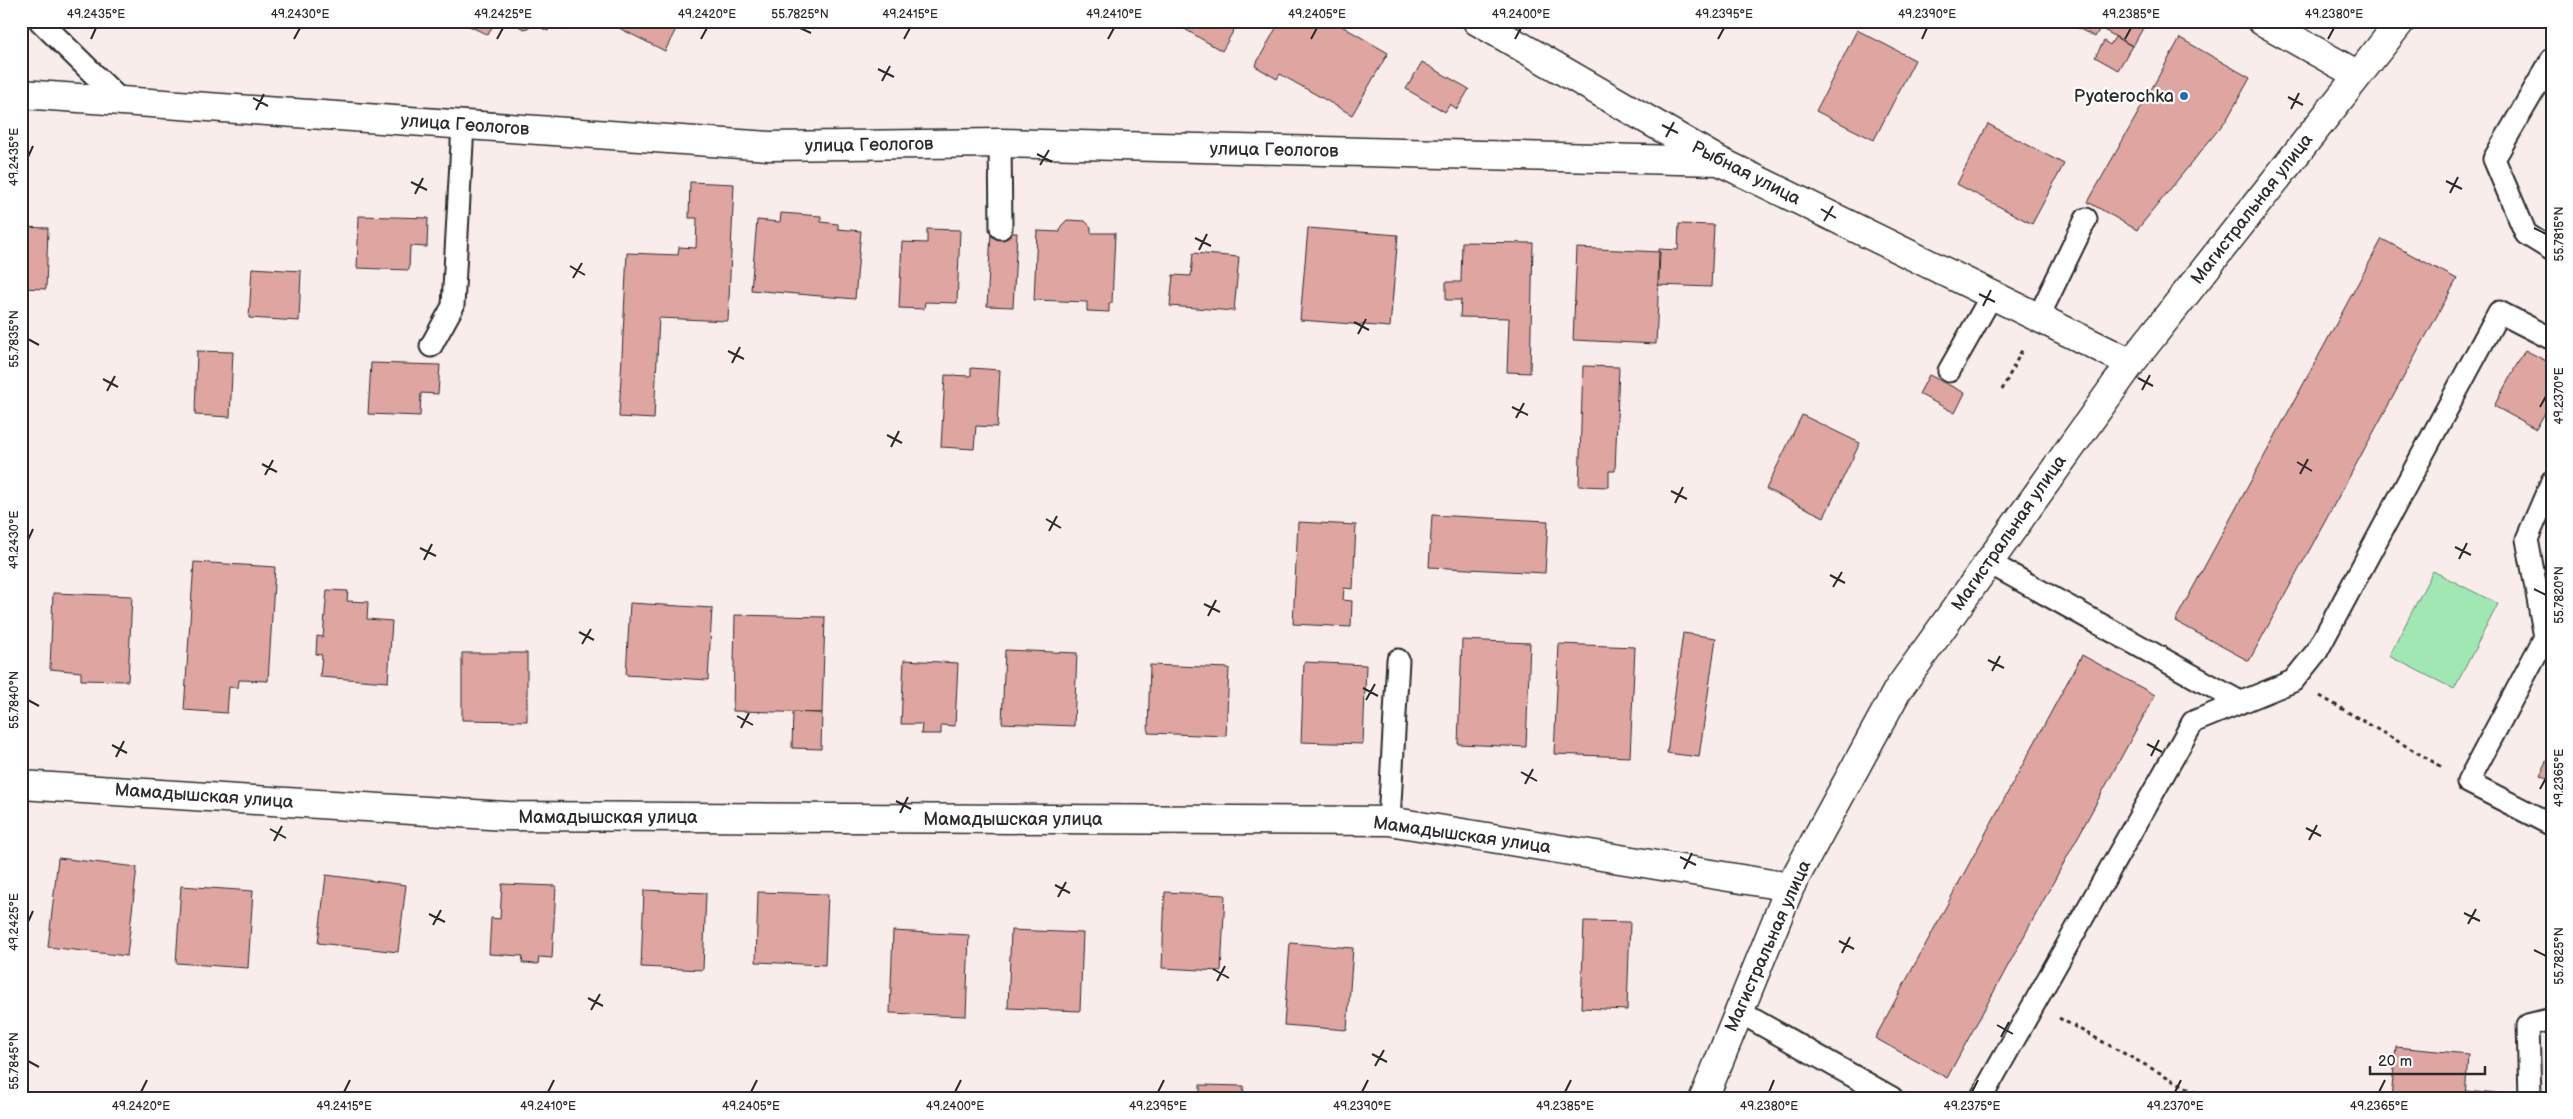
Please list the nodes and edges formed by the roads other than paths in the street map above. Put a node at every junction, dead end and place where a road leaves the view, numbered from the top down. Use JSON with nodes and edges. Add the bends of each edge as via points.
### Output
{"nodes":[{"id":1,"x":40,"y":21,"type":"edge"},
{"id":2,"x":1477,"y":21,"type":"edge"},
{"id":3,"x":2262,"y":21,"type":"edge"},
{"id":4,"x":2401,"y":21,"type":"edge"},
{"id":5,"x":2552,"y":59,"type":"edge"},
{"id":6,"x":2358,"y":75,"type":"junction"},
{"id":7,"x":21,"y":94,"type":"edge"},
{"id":8,"x":120,"y":100,"type":"junction"},
{"id":9,"x":463,"y":125,"type":"junction"},
{"id":10,"x":1000,"y":143,"type":"junction"},
{"id":11,"x":1719,"y":161,"type":"junction"},
{"id":12,"x":2086,"y":219,"type":"dead end"},
{"id":13,"x":1001,"y":228,"type":"dead end"},
{"id":14,"x":2552,"y":250,"type":"edge"},
{"id":15,"x":1992,"y":295,"type":"junction"},
{"id":16,"x":2038,"y":318,"type":"junction"},
{"id":17,"x":2552,"y":339,"type":"edge"},
{"id":18,"x":431,"y":346,"type":"dead end"},
{"id":19,"x":2131,"y":363,"type":"junction"},
{"id":20,"x":1949,"y":371,"type":"dead end"},
{"id":21,"x":2552,"y":481,"type":"edge"},
{"id":22,"x":1988,"y":562,"type":"junction"},
{"id":23,"x":1398,"y":660,"type":"dead end"},
{"id":24,"x":2240,"y":702,"type":"junction"},
{"id":25,"x":21,"y":785,"type":"edge"},
{"id":26,"x":1389,"y":821,"type":"junction"},
{"id":27,"x":2552,"y":825,"type":"edge"},
{"id":28,"x":1790,"y":886,"type":"junction"},
{"id":29,"x":1738,"y":1011,"type":"junction"},
{"id":30,"x":2552,"y":1020,"type":"edge"},
{"id":31,"x":1704,"y":1098,"type":"edge"},
{"id":32,"x":1892,"y":1098,"type":"edge"},
{"id":33,"x":1981,"y":1098,"type":"edge"},
{"id":34,"x":2530,"y":1098,"type":"edge"}],
"edges":[{"from":1,"to":8,"type":"lane"},
{"from":2,"to":11,"type":"street","name":"Рыбная улица"},
{"from":3,"to":6,"type":"street"},
{"from":4,"to":6,"type":"street","name":"Магистральная улица"},
{"from":5,"to":14,"type":"lane","via":[[2494,160],[2526,234]]},
{"from":6,"to":19,"type":"street","name":"Магистральная улица"},
{"from":7,"to":8,"type":"street","name":"улица Геологов"},
{"from":8,"to":9,"type":"street","name":"улица Геологов"},
{"from":9,"to":10,"type":"street","name":"улица Геологов","via":[[769,146]]},
{"from":9,"to":18,"type":"lane","via":[[453,306]]},
{"from":10,"to":11,"type":"street","name":"улица Геологов"},
{"from":10,"to":13,"type":"lane"},
{"from":11,"to":15,"type":"street","name":"Рыбная улица"},
{"from":12,"to":16,"type":"lane"},
{"from":15,"to":16,"type":"street","name":"Рыбная улица"},
{"from":15,"to":20,"type":"lane"},
{"from":16,"to":19,"type":"street","name":"Рыбная улица"},
{"from":17,"to":24,"type":"lane","via":[[2499,312],[2317,651],[2293,681]]},
{"from":19,"to":22,"type":"street","name":"Магистральная улица"},
{"from":21,"to":27,"type":"lane","via":[[2527,539],[2545,637],[2468,782]]},
{"from":22,"to":24,"type":"lane"},
{"from":22,"to":28,"type":"street","name":"Магистральная улица","via":[[1896,691]]},
{"from":23,"to":26,"type":"lane"},
{"from":24,"to":33,"type":"lane","via":[[2194,722]]},
{"from":25,"to":26,"type":"street","name":"Мамадышская улица","via":[[505,816]]},
{"from":26,"to":28,"type":"street","name":"Мамадышская улица"},
{"from":28,"to":29,"type":"street","name":"Магистральная улица"},
{"from":29,"to":31,"type":"street","name":"Магистральная улица"},
{"from":29,"to":32,"type":"lane"},
{"from":30,"to":34,"type":"lane","via":[[2528,1024]]}]}
